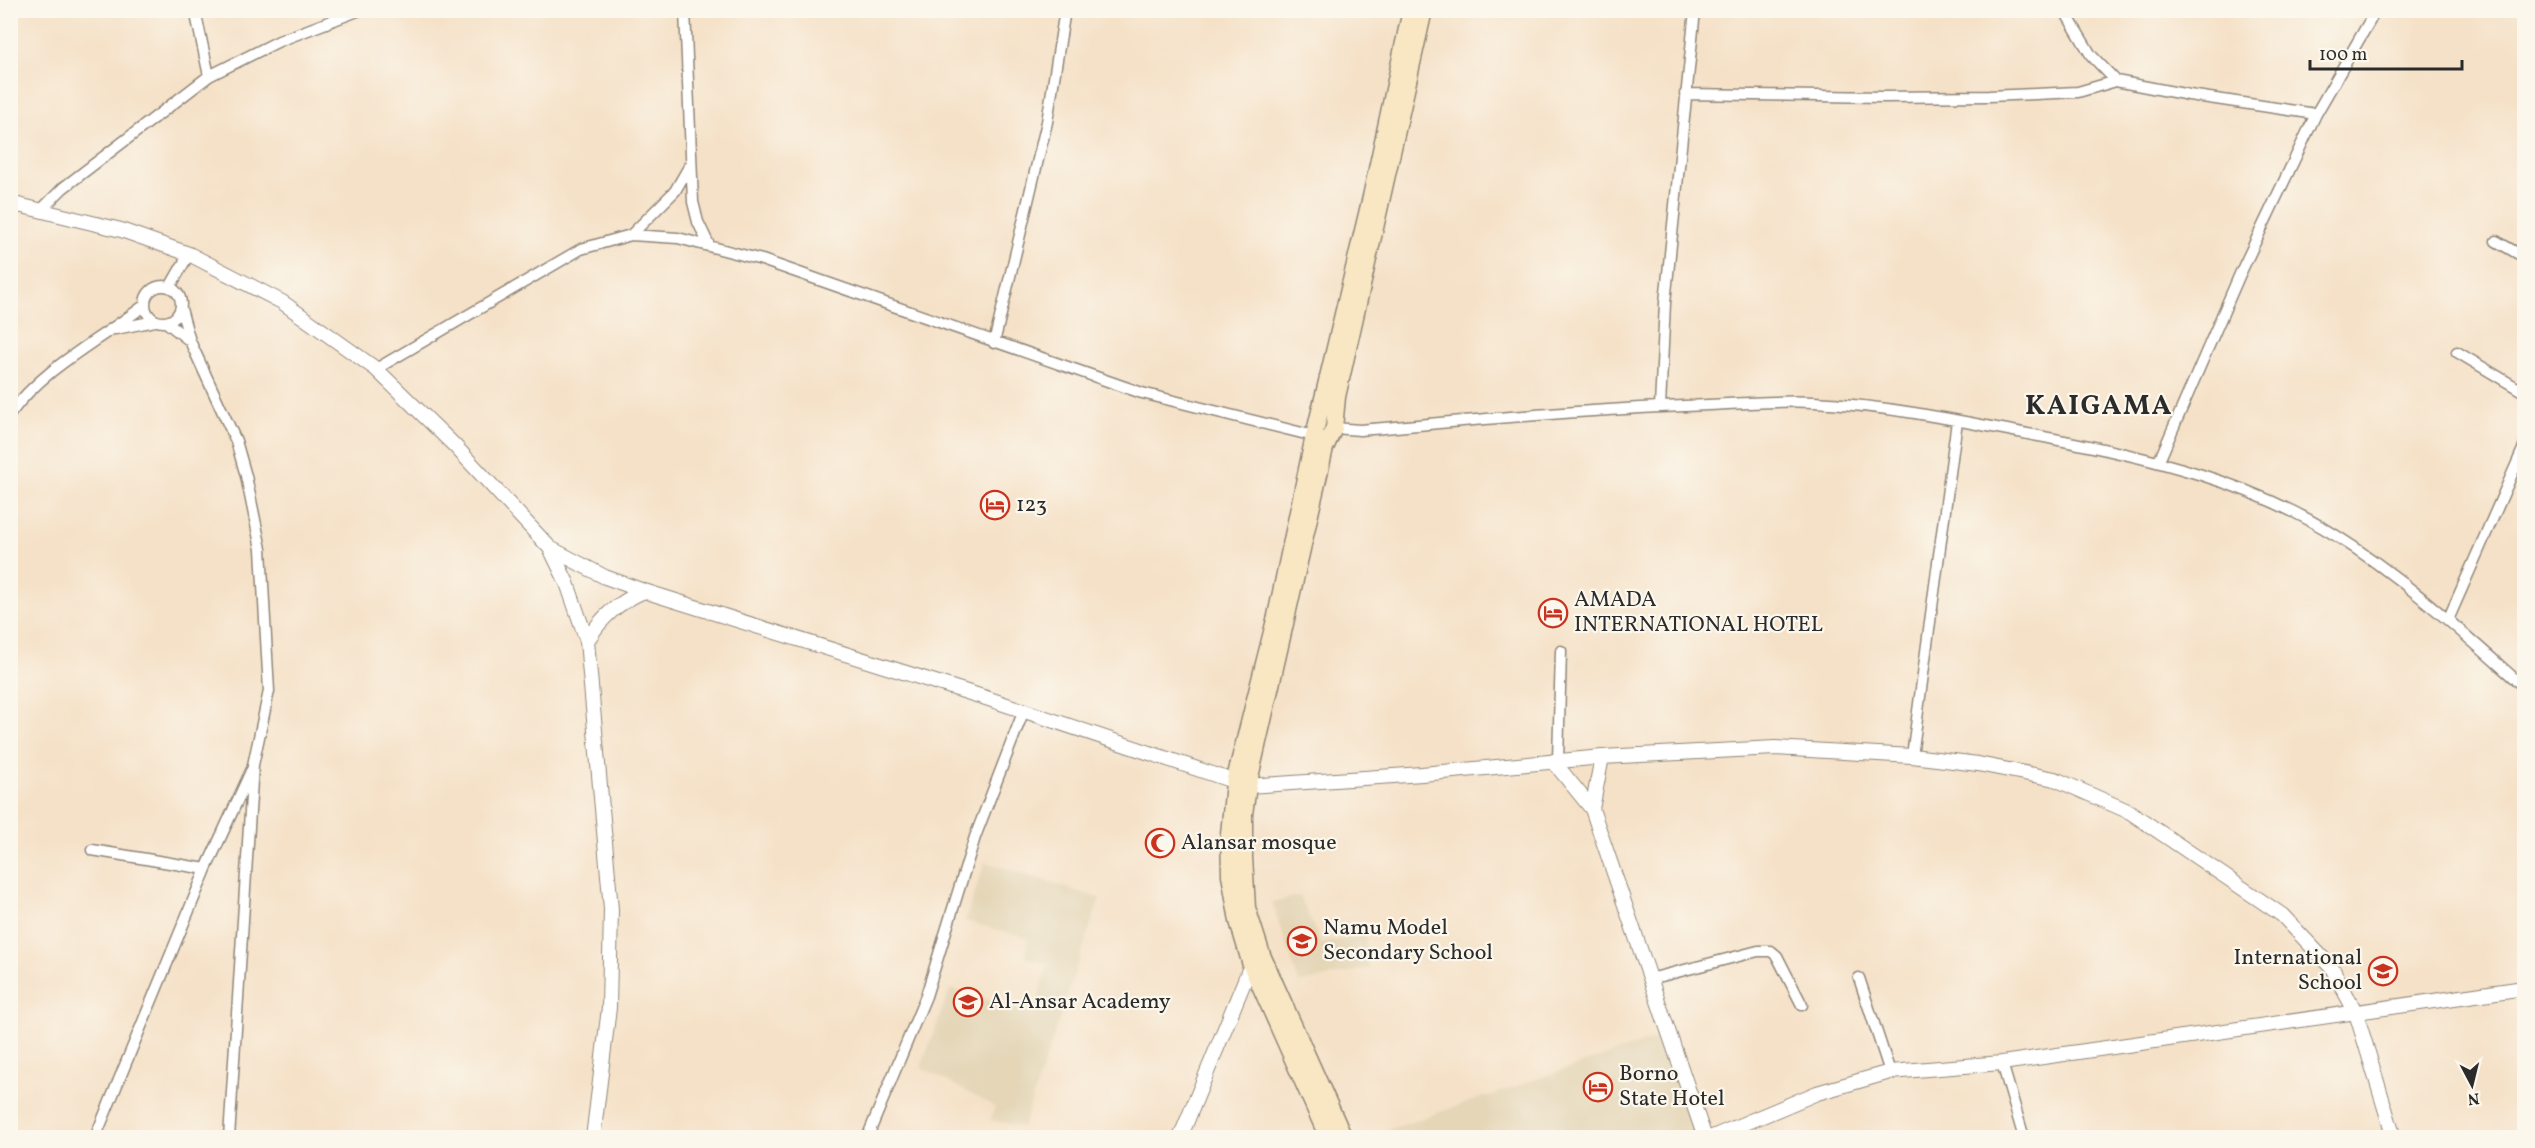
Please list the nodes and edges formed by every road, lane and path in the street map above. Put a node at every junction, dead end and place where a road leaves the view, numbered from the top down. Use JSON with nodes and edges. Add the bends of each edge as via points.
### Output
{"nodes":[{"id":1,"x":195,"y":10,"type":"edge"},
{"id":2,"x":360,"y":10,"type":"edge"},
{"id":3,"x":685,"y":10,"type":"edge"},
{"id":4,"x":1065,"y":10,"type":"edge"},
{"id":5,"x":1411,"y":10,"type":"edge"},
{"id":6,"x":1424,"y":10,"type":"edge"},
{"id":7,"x":1695,"y":10,"type":"edge"},
{"id":8,"x":2064,"y":10,"type":"edge"},
{"id":9,"x":2376,"y":10,"type":"edge"},
{"id":10,"x":209,"y":76,"type":"junction"},
{"id":11,"x":2116,"y":81,"type":"junction"},
{"id":12,"x":1685,"y":94,"type":"junction"},
{"id":13,"x":2316,"y":114,"type":"junction"},
{"id":14,"x":690,"y":165,"type":"junction"},
{"id":15,"x":10,"y":203,"type":"edge"},
{"id":16,"x":41,"y":210,"type":"junction"},
{"id":17,"x":631,"y":235,"type":"junction"},
{"id":18,"x":2496,"y":241,"type":"dead end"},
{"id":19,"x":709,"y":245,"type":"junction"},
{"id":20,"x":189,"y":254,"type":"junction"},
{"id":21,"x":2524,"y":257,"type":"edge"},
{"id":22,"x":170,"y":287,"type":"junction"},
{"id":23,"x":145,"y":305,"type":"junction"},
{"id":24,"x":181,"y":309,"type":"junction"},
{"id":25,"x":161,"y":321,"type":"junction"},
{"id":26,"x":113,"y":330,"type":"junction"},
{"id":27,"x":190,"y":341,"type":"junction"},
{"id":28,"x":994,"y":343,"type":"junction"},
{"id":29,"x":2457,"y":352,"type":"dead end"},
{"id":30,"x":376,"y":369,"type":"junction"},
{"id":31,"x":2524,"y":392,"type":"edge"},
{"id":32,"x":1660,"y":407,"type":"junction"},
{"id":33,"x":10,"y":414,"type":"edge"},
{"id":34,"x":1957,"y":421,"type":"junction"},
{"id":35,"x":1334,"y":428,"type":"junction"},
{"id":36,"x":1314,"y":436,"type":"junction"},
{"id":37,"x":2524,"y":447,"type":"edge"},
{"id":38,"x":2159,"y":461,"type":"junction"},
{"id":39,"x":550,"y":548,"type":"junction"},
{"id":40,"x":644,"y":591,"type":"junction"},
{"id":41,"x":2448,"y":620,"type":"junction"},
{"id":42,"x":587,"y":641,"type":"junction"},
{"id":43,"x":1561,"y":651,"type":"dead end"},
{"id":44,"x":2524,"y":687,"type":"edge"},
{"id":45,"x":1024,"y":710,"type":"junction"},
{"id":46,"x":1912,"y":756,"type":"junction"},
{"id":47,"x":1602,"y":757,"type":"junction"},
{"id":48,"x":1555,"y":761,"type":"junction"},
{"id":49,"x":253,"y":765,"type":"junction"},
{"id":50,"x":1241,"y":785,"type":"junction"},
{"id":51,"x":1592,"y":809,"type":"junction"},
{"id":52,"x":92,"y":850,"type":"dead end"},
{"id":53,"x":206,"y":869,"type":"junction"},
{"id":54,"x":1251,"y":965,"type":"junction"},
{"id":55,"x":1859,"y":978,"type":"dead end"},
{"id":56,"x":1650,"y":979,"type":"junction"},
{"id":57,"x":2524,"y":988,"type":"edge"},
{"id":58,"x":1802,"y":1005,"type":"dead end"},
{"id":59,"x":2356,"y":1014,"type":"junction"},
{"id":60,"x":2002,"y":1063,"type":"junction"},
{"id":61,"x":1890,"y":1072,"type":"junction"},
{"id":62,"x":94,"y":1137,"type":"edge"},
{"id":63,"x":229,"y":1137,"type":"edge"},
{"id":64,"x":593,"y":1137,"type":"edge"},
{"id":65,"x":867,"y":1137,"type":"edge"},
{"id":66,"x":1180,"y":1137,"type":"edge"},
{"id":67,"x":1328,"y":1137,"type":"edge"},
{"id":68,"x":1344,"y":1137,"type":"edge"},
{"id":69,"x":1705,"y":1137,"type":"edge"},
{"id":70,"x":1710,"y":1137,"type":"edge"},
{"id":71,"x":2024,"y":1137,"type":"edge"},
{"id":72,"x":2394,"y":1137,"type":"edge"}],
"edges":[{"from":1,"to":10,"type":"street"},
{"from":2,"to":10,"type":"street","via":[[279,41]]},
{"from":3,"to":14,"type":"street"},
{"from":4,"to":28,"type":"street","via":[[1047,122]]},
{"from":5,"to":36,"type":"main road"},
{"from":6,"to":35,"type":"main road","via":[[1344,364]]},
{"from":7,"to":12,"type":"street"},
{"from":8,"to":11,"type":"street","via":[[2091,55]]},
{"from":9,"to":13,"type":"street"},
{"from":10,"to":16,"type":"street","via":[[63,188]]},
{"from":11,"to":12,"type":"street","via":[[2078,92],[1989,96]]},
{"from":11,"to":13,"type":"street"},
{"from":12,"to":32,"type":"street","via":[[1665,303]]},
{"from":13,"to":38,"type":"street","via":[[2240,274]]},
{"from":14,"to":17,"type":"street","via":[[675,191]]},
{"from":14,"to":19,"type":"street","via":[[693,202]]},
{"from":15,"to":16,"type":"street"},
{"from":16,"to":20,"type":"street","via":[[122,230]]},
{"from":17,"to":19,"type":"street","via":[[678,238]]},
{"from":17,"to":30,"type":"street","via":[[581,249]]},
{"from":18,"to":21,"type":"street"},
{"from":19,"to":28,"type":"street","via":[[762,260]]},
{"from":20,"to":22,"type":"street"},
{"from":20,"to":30,"type":"street","via":[[282,302]]},
{"from":22,"to":23,"type":"street","via":[[153,289]]},
{"from":22,"to":24,"type":"street","via":[[180,296]]},
{"from":23,"to":25,"type":"street","via":[[146,311]]},
{"from":23,"to":26,"type":"street"},
{"from":24,"to":25,"type":"street","via":[[178,315]]},
{"from":24,"to":27,"type":"street"},
{"from":25,"to":26,"type":"street"},
{"from":25,"to":27,"type":"street"},
{"from":26,"to":33,"type":"street","via":[[55,369]]},
{"from":27,"to":49,"type":"street","via":[[236,441],[261,549],[269,691]]},
{"from":28,"to":36,"type":"street","via":[[1142,393]]},
{"from":29,"to":31,"type":"street"},
{"from":30,"to":39,"type":"street"},
{"from":32,"to":34,"type":"street","via":[[1853,404]]},
{"from":32,"to":35,"type":"street","via":[[1360,430]]},
{"from":34,"to":38,"type":"street"},
{"from":34,"to":46,"type":"street"},
{"from":35,"to":50,"type":"main road","via":[[1325,448]]},
{"from":36,"to":50,"type":"main road"},
{"from":37,"to":41,"type":"street"},
{"from":38,"to":41,"type":"street","via":[[2214,478],[2298,515],[2369,558]]},
{"from":39,"to":40,"type":"street","via":[[605,577]]},
{"from":39,"to":42,"type":"street"},
{"from":40,"to":42,"type":"street","via":[[620,603],[598,622]]},
{"from":40,"to":45,"type":"street"},
{"from":41,"to":44,"type":"street"},
{"from":42,"to":64,"type":"street","via":[[611,927],[609,1008]]},
{"from":43,"to":48,"type":"street"},
{"from":45,"to":50,"type":"street"},
{"from":45,"to":65,"type":"street","via":[[975,837],[926,996]]},
{"from":46,"to":47,"type":"street","via":[[1775,748]]},
{"from":46,"to":59,"type":"street","via":[[2055,779],[2130,812],[2282,915],[2332,968]]},
{"from":47,"to":48,"type":"street"},
{"from":47,"to":51,"type":"street"},
{"from":48,"to":50,"type":"street"},
{"from":48,"to":51,"type":"street"},
{"from":49,"to":53,"type":"street"},
{"from":49,"to":63,"type":"street"},
{"from":50,"to":54,"type":"main road","via":[[1229,834],[1230,874]]},
{"from":50,"to":68,"type":"main road","via":[[1247,908],[1278,993]]},
{"from":51,"to":56,"type":"street"},
{"from":52,"to":53,"type":"street"},
{"from":53,"to":62,"type":"street"},
{"from":54,"to":66,"type":"street"},
{"from":54,"to":67,"type":"main road"},
{"from":55,"to":61,"type":"street"},
{"from":56,"to":58,"type":"street","via":[[1771,951]]},
{"from":56,"to":69,"type":"street"},
{"from":57,"to":59,"type":"street"},
{"from":59,"to":60,"type":"street"},
{"from":59,"to":72,"type":"street"},
{"from":60,"to":61,"type":"street"},
{"from":60,"to":71,"type":"street"},
{"from":61,"to":70,"type":"street","via":[[1816,1093]]}]}
